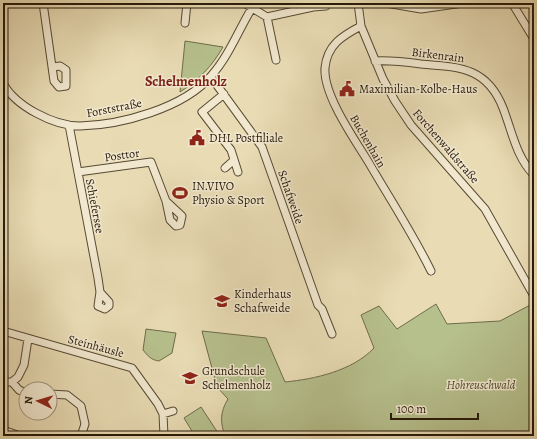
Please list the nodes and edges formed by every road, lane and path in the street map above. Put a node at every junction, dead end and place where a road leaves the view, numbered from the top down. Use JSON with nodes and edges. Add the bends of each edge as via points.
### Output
{"nodes":[{"id":1,"x":43,"y":3,"type":"edge"},
{"id":2,"x":244,"y":3,"type":"edge"},
{"id":3,"x":325,"y":3,"type":"edge"},
{"id":4,"x":358,"y":3,"type":"edge"},
{"id":5,"x":386,"y":3,"type":"edge"},
{"id":6,"x":463,"y":3,"type":"edge"},
{"id":7,"x":512,"y":3,"type":"edge"},
{"id":8,"x":189,"y":5,"type":"edge"},
{"id":9,"x":313,"y":5,"type":"edge"},
{"id":10,"x":254,"y":6,"type":"edge"},
{"id":11,"x":267,"y":17,"type":"junction"},
{"id":12,"x":185,"y":23,"type":"dead end"},
{"id":13,"x":360,"y":26,"type":"junction"},
{"id":14,"x":534,"y":39,"type":"edge"},
{"id":15,"x":276,"y":60,"type":"dead end"},
{"id":16,"x":375,"y":61,"type":"junction"},
{"id":17,"x":53,"y":67,"type":"dead end"},
{"id":18,"x":211,"y":77,"type":"junction"},
{"id":19,"x":4,"y":87,"type":"edge"},
{"id":20,"x":224,"y":94,"type":"junction"},
{"id":21,"x":69,"y":125,"type":"junction"},
{"id":22,"x":234,"y":160,"type":"junction"},
{"id":23,"x":225,"y":168,"type":"dead end"},
{"id":24,"x":78,"y":172,"type":"junction"},
{"id":25,"x":238,"y":172,"type":"dead end"},
{"id":26,"x":534,"y":174,"type":"edge"},
{"id":27,"x":166,"y":201,"type":"dead end"},
{"id":28,"x":431,"y":271,"type":"dead end"},
{"id":29,"x":100,"y":292,"type":"dead end"},
{"id":30,"x":534,"y":296,"type":"edge"},
{"id":31,"x":3,"y":331,"type":"edge"},
{"id":32,"x":332,"y":334,"type":"dead end"},
{"id":33,"x":28,"y":339,"type":"junction"},
{"id":34,"x":3,"y":382,"type":"edge"},
{"id":35,"x":12,"y":382,"type":"junction"},
{"id":36,"x":18,"y":389,"type":"edge"},
{"id":37,"x":58,"y":394,"type":"edge"},
{"id":38,"x":173,"y":411,"type":"dead end"},
{"id":39,"x":163,"y":414,"type":"junction"},
{"id":40,"x":3,"y":430,"type":"edge"},
{"id":41,"x":20,"y":436,"type":"edge"},
{"id":42,"x":81,"y":436,"type":"edge"},
{"id":43,"x":164,"y":436,"type":"edge"}],
"edges":[{"from":1,"to":17,"type":"street"},
{"from":2,"to":10,"type":"street"},
{"from":3,"to":9,"type":"street","via":[[326,6]]},
{"from":4,"to":13,"type":"street","name":"Forchenwaldstraße"},
{"from":5,"to":6,"type":"street","via":[[421,9]]},
{"from":7,"to":14,"type":"street"},
{"from":8,"to":12,"type":"street"},
{"from":9,"to":11,"type":"street"},
{"from":10,"to":11,"type":"street"},
{"from":10,"to":18,"type":"street"},
{"from":11,"to":15,"type":"street"},
{"from":13,"to":16,"type":"street","name":"Forchenwaldstraße"},
{"from":13,"to":28,"type":"street","name":"Buchenhain","via":[[338,39],[331,48],[326,68],[327,83],[332,99]]},
{"from":16,"to":26,"type":"street","name":"Birkenrain","via":[[453,67],[467,69],[479,75],[498,98],[519,152]]},
{"from":16,"to":30,"type":"street","name":"Forchenwaldstraße","via":[[406,119],[485,209]]},
{"from":18,"to":20,"type":"street","name":"Schafweide"},
{"from":18,"to":21,"type":"street","name":"Forststraße","via":[[174,103],[158,110],[106,123]]},
{"from":19,"to":21,"type":"street","name":"Forststraße","via":[[32,111]]},
{"from":20,"to":22,"type":"street","via":[[202,112],[231,150]]},
{"from":20,"to":32,"type":"street","name":"Schafweide","via":[[262,147],[318,305]]},
{"from":21,"to":24,"type":"street","name":"Schiefersee"},
{"from":22,"to":23,"type":"street"},
{"from":22,"to":25,"type":"street"},
{"from":24,"to":27,"type":"street","name":"Posttor","via":[[151,162]]},
{"from":24,"to":29,"type":"street","name":"Schiefersee"},
{"from":31,"to":33,"type":"street","name":"Steinhäusle"},
{"from":33,"to":35,"type":"street","via":[[22,371]]},
{"from":33,"to":39,"type":"street","name":"Steinhäusle","via":[[128,366],[137,373],[151,392]]},
{"from":34,"to":35,"type":"street"},
{"from":35,"to":36,"type":"street"},
{"from":37,"to":42,"type":"street","via":[[67,395],[81,406],[85,424]]},
{"from":38,"to":39,"type":"street"},
{"from":39,"to":43,"type":"street","name":"Steinhäusle"},
{"from":40,"to":41,"type":"street"}]}
